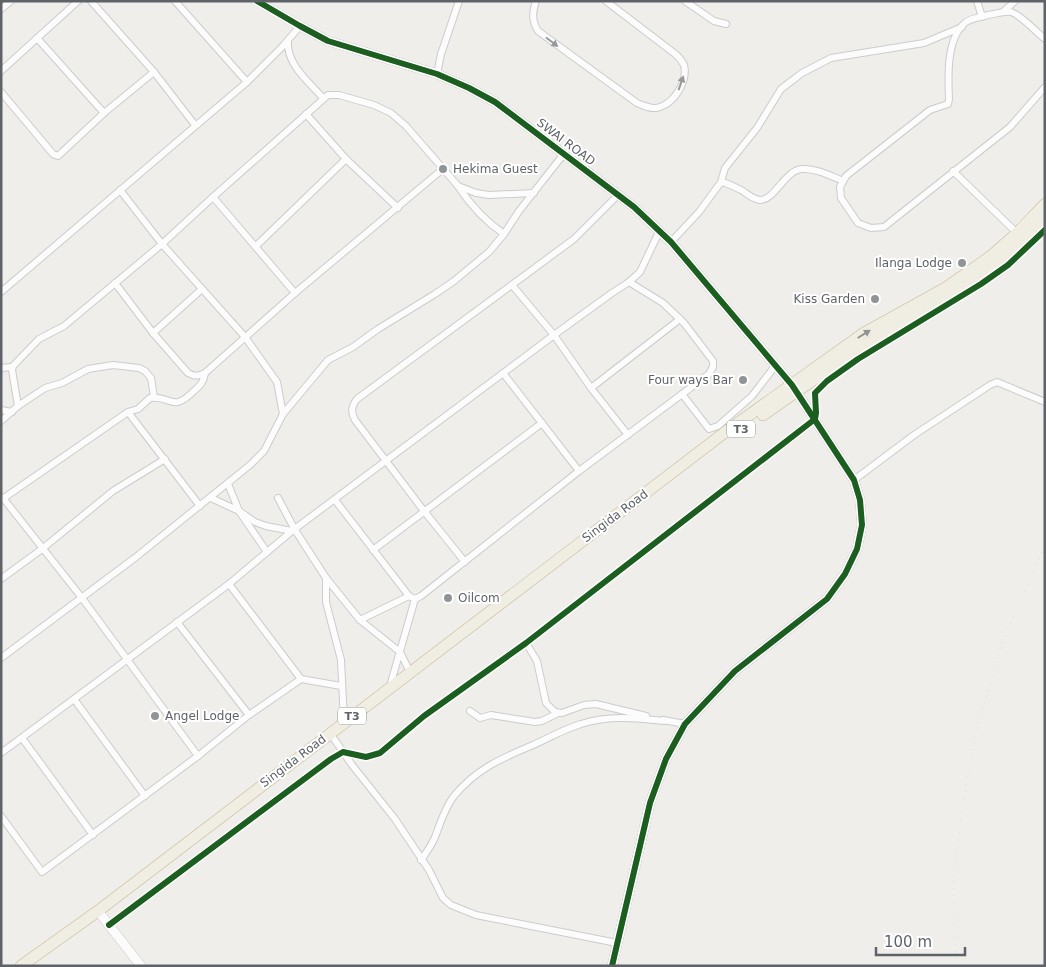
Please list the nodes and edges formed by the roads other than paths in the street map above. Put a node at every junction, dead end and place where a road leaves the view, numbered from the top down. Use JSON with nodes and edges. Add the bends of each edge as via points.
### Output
{"nodes":[{"id":1,"x":11,"y":1,"type":"edge"},
{"id":2,"x":78,"y":1,"type":"edge"},
{"id":3,"x":92,"y":1,"type":"edge"},
{"id":4,"x":175,"y":1,"type":"edge"},
{"id":5,"x":257,"y":1,"type":"edge"},
{"id":6,"x":459,"y":1,"type":"edge"},
{"id":7,"x":536,"y":1,"type":"edge"},
{"id":8,"x":606,"y":1,"type":"edge"},
{"id":9,"x":685,"y":1,"type":"edge"},
{"id":10,"x":977,"y":1,"type":"edge"},
{"id":11,"x":1022,"y":1,"type":"edge"},
{"id":12,"x":1013,"y":3,"type":"edge"},
{"id":13,"x":1,"y":9,"type":"edge"},
{"id":14,"x":1004,"y":12,"type":"junction"},
{"id":15,"x":982,"y":17,"type":"junction"},
{"id":16,"x":726,"y":24,"type":"dead end"},
{"id":17,"x":300,"y":26,"type":"junction"},
{"id":18,"x":963,"y":26,"type":"junction"},
{"id":19,"x":37,"y":38,"type":"junction"},
{"id":20,"x":1045,"y":39,"type":"edge"},
{"id":21,"x":288,"y":40,"type":"junction"},
{"id":22,"x":1,"y":71,"type":"edge"},
{"id":23,"x":154,"y":72,"type":"junction"},
{"id":24,"x":437,"y":74,"type":"junction"},
{"id":25,"x":247,"y":82,"type":"junction"},
{"id":26,"x":1045,"y":87,"type":"edge"},
{"id":27,"x":1,"y":92,"type":"edge"},
{"id":28,"x":323,"y":98,"type":"junction"},
{"id":29,"x":104,"y":113,"type":"junction"},
{"id":30,"x":306,"y":114,"type":"junction"},
{"id":31,"x":195,"y":125,"type":"junction"},
{"id":32,"x":563,"y":155,"type":"junction"},
{"id":33,"x":346,"y":159,"type":"junction"},
{"id":34,"x":444,"y":168,"type":"junction"},
{"id":35,"x":953,"y":171,"type":"junction"},
{"id":36,"x":843,"y":181,"type":"junction"},
{"id":37,"x":721,"y":182,"type":"junction"},
{"id":38,"x":458,"y":186,"type":"junction"},
{"id":39,"x":120,"y":190,"type":"junction"},
{"id":40,"x":534,"y":193,"type":"junction"},
{"id":41,"x":618,"y":195,"type":"junction"},
{"id":42,"x":213,"y":197,"type":"junction"},
{"id":43,"x":1045,"y":204,"type":"edge"},
{"id":44,"x":398,"y":208,"type":"junction"},
{"id":45,"x":1045,"y":217,"type":"edge"},
{"id":46,"x":660,"y":230,"type":"junction"},
{"id":47,"x":1045,"y":230,"type":"edge"},
{"id":48,"x":1017,"y":233,"type":"junction"},
{"id":49,"x":504,"y":234,"type":"junction"},
{"id":50,"x":671,"y":242,"type":"junction"},
{"id":51,"x":162,"y":244,"type":"junction"},
{"id":52,"x":256,"y":246,"type":"junction"},
{"id":53,"x":629,"y":282,"type":"junction"},
{"id":54,"x":115,"y":283,"type":"junction"},
{"id":55,"x":512,"y":285,"type":"junction"},
{"id":56,"x":202,"y":289,"type":"junction"},
{"id":57,"x":1,"y":292,"type":"edge"},
{"id":58,"x":295,"y":292,"type":"junction"},
{"id":59,"x":680,"y":319,"type":"junction"},
{"id":60,"x":153,"y":333,"type":"junction"},
{"id":61,"x":554,"y":335,"type":"junction"},
{"id":62,"x":245,"y":337,"type":"junction"},
{"id":63,"x":775,"y":366,"type":"junction"},
{"id":64,"x":12,"y":367,"type":"junction"},
{"id":65,"x":1,"y":368,"type":"edge"},
{"id":66,"x":205,"y":373,"type":"junction"},
{"id":67,"x":503,"y":373,"type":"junction"},
{"id":68,"x":591,"y":388,"type":"junction"},
{"id":69,"x":794,"y":389,"type":"junction"},
{"id":70,"x":682,"y":394,"type":"junction"},
{"id":71,"x":154,"y":398,"type":"junction"},
{"id":72,"x":1045,"y":402,"type":"edge"},
{"id":73,"x":18,"y":406,"type":"junction"},
{"id":74,"x":1,"y":410,"type":"edge"},
{"id":75,"x":12,"y":412,"type":"junction"},
{"id":76,"x":128,"y":412,"type":"junction"},
{"id":77,"x":283,"y":414,"type":"junction"},
{"id":78,"x":815,"y":419,"type":"junction"},
{"id":79,"x":1,"y":421,"type":"edge"},
{"id":80,"x":542,"y":423,"type":"junction"},
{"id":81,"x":628,"y":435,"type":"junction"},
{"id":82,"x":164,"y":459,"type":"junction"},
{"id":83,"x":386,"y":461,"type":"junction"},
{"id":84,"x":579,"y":471,"type":"junction"},
{"id":85,"x":854,"y":480,"type":"junction"},
{"id":86,"x":228,"y":484,"type":"junction"},
{"id":87,"x":211,"y":498,"type":"junction"},
{"id":88,"x":278,"y":498,"type":"dead end"},
{"id":89,"x":2,"y":499,"type":"edge"},
{"id":90,"x":335,"y":500,"type":"junction"},
{"id":91,"x":200,"y":506,"type":"junction"},
{"id":92,"x":239,"y":511,"type":"junction"},
{"id":93,"x":424,"y":512,"type":"junction"},
{"id":94,"x":294,"y":530,"type":"junction"},
{"id":95,"x":42,"y":549,"type":"junction"},
{"id":96,"x":373,"y":550,"type":"junction"},
{"id":97,"x":267,"y":552,"type":"junction"},
{"id":98,"x":465,"y":562,"type":"junction"},
{"id":99,"x":326,"y":578,"type":"junction"},
{"id":100,"x":1,"y":579,"type":"edge"},
{"id":101,"x":229,"y":584,"type":"junction"},
{"id":102,"x":412,"y":597,"type":"junction"},
{"id":103,"x":82,"y":598,"type":"junction"},
{"id":104,"x":360,"y":620,"type":"junction"},
{"id":105,"x":177,"y":622,"type":"junction"},
{"id":106,"x":526,"y":642,"type":"junction"},
{"id":107,"x":400,"y":652,"type":"junction"},
{"id":108,"x":1,"y":658,"type":"edge"},
{"id":109,"x":127,"y":659,"type":"junction"},
{"id":110,"x":410,"y":672,"type":"junction"},
{"id":111,"x":301,"y":679,"type":"junction"},
{"id":112,"x":341,"y":686,"type":"junction"},
{"id":113,"x":390,"y":688,"type":"junction"},
{"id":114,"x":74,"y":699,"type":"junction"},
{"id":115,"x":470,"y":711,"type":"dead end"},
{"id":116,"x":558,"y":713,"type":"junction"},
{"id":117,"x":250,"y":715,"type":"junction"},
{"id":118,"x":664,"y":721,"type":"junction"},
{"id":119,"x":344,"y":722,"type":"junction"},
{"id":120,"x":685,"y":724,"type":"junction"},
{"id":121,"x":330,"y":732,"type":"junction"},
{"id":122,"x":22,"y":738,"type":"junction"},
{"id":123,"x":343,"y":752,"type":"junction"},
{"id":124,"x":1,"y":753,"type":"edge"},
{"id":125,"x":198,"y":756,"type":"junction"},
{"id":126,"x":145,"y":796,"type":"junction"},
{"id":127,"x":1,"y":816,"type":"edge"},
{"id":128,"x":93,"y":835,"type":"junction"},
{"id":129,"x":421,"y":860,"type":"junction"},
{"id":130,"x":98,"y":911,"type":"junction"},
{"id":131,"x":109,"y":925,"type":"junction"},
{"id":132,"x":618,"y":942,"type":"junction"},
{"id":133,"x":21,"y":966,"type":"edge"},
{"id":134,"x":141,"y":966,"type":"edge"},
{"id":135,"x":612,"y":966,"type":"edge"}],
"edges":[{"from":1,"to":13,"type":"street"},
{"from":2,"to":19,"type":"street"},
{"from":3,"to":23,"type":"street"},
{"from":4,"to":25,"type":"street"},
{"from":5,"to":17,"type":"street","name":"SWAI ROAD"},
{"from":6,"to":24,"type":"street"},
{"from":7,"to":8,"type":"street","one_way":true,"via":[[532,14],[538,31],[637,103],[660,108],[679,92],[684,79],[683,63]]},
{"from":9,"to":16,"type":"street","via":[[714,21]]},
{"from":10,"to":15,"type":"street"},
{"from":11,"to":12,"type":"street"},
{"from":12,"to":14,"type":"street"},
{"from":14,"to":15,"type":"street"},
{"from":14,"to":20,"type":"street","via":[[1018,16]]},
{"from":15,"to":18,"type":"street"},
{"from":17,"to":21,"type":"street"},
{"from":17,"to":24,"type":"street","name":"SWAI ROAD","via":[[328,41]]},
{"from":18,"to":36,"type":"street","via":[[951,50],[948,104],[930,110]]},
{"from":18,"to":37,"type":"street","via":[[924,43],[831,58],[802,73],[781,89],[757,128],[725,168]]},
{"from":19,"to":22,"type":"street"},
{"from":19,"to":29,"type":"street"},
{"from":21,"to":25,"type":"street"},
{"from":21,"to":28,"type":"street","via":[[287,49],[294,65]]},
{"from":23,"to":29,"type":"street"},
{"from":23,"to":31,"type":"street"},
{"from":24,"to":32,"type":"street","name":"SWAI ROAD","via":[[495,102]]},
{"from":25,"to":31,"type":"street"},
{"from":26,"to":35,"type":"street","via":[[1010,126]]},
{"from":27,"to":29,"type":"street","via":[[56,156]]},
{"from":28,"to":30,"type":"street"},
{"from":28,"to":34,"type":"street","via":[[339,94],[391,113]]},
{"from":30,"to":33,"type":"street"},
{"from":30,"to":42,"type":"street"},
{"from":31,"to":39,"type":"street"},
{"from":32,"to":40,"type":"street"},
{"from":32,"to":41,"type":"street","name":"SWAI ROAD"},
{"from":33,"to":44,"type":"street"},
{"from":33,"to":52,"type":"street"},
{"from":34,"to":38,"type":"street"},
{"from":34,"to":44,"type":"street"},
{"from":35,"to":36,"type":"street","via":[[892,221],[871,228],[858,223],[841,198]]},
{"from":35,"to":48,"type":"street"},
{"from":36,"to":37,"type":"street","via":[[817,170],[802,168],[791,173],[761,200]]},
{"from":37,"to":50,"type":"street"},
{"from":38,"to":40,"type":"street","via":[[489,195]]},
{"from":38,"to":49,"type":"street","via":[[474,209]]},
{"from":39,"to":51,"type":"street"},
{"from":39,"to":57,"type":"street"},
{"from":40,"to":49,"type":"street"},
{"from":41,"to":46,"type":"street","name":"SWAI ROAD"},
{"from":41,"to":55,"type":"street","via":[[574,239]]},
{"from":42,"to":51,"type":"street"},
{"from":42,"to":52,"type":"street"},
{"from":43,"to":48,"type":"highway","name":"Singida Road","number":"T3"},
{"from":44,"to":58,"type":"street"},
{"from":45,"to":69,"type":"highway","name":"Singida Road","number":"T3","via":[[1007,254],[977,277]]},
{"from":46,"to":50,"type":"street","name":"SWAI ROAD"},
{"from":46,"to":53,"type":"street","via":[[640,272]]},
{"from":47,"to":78,"type":"street","via":[[982,284],[827,381],[815,393]]},
{"from":69,"to":48,"type":"highway","name":"Singida Road","number":"T3","one_way":true,"via":[[864,333],[947,287],[992,256]]},
{"from":49,"to":77,"type":"street","via":[[489,252],[454,281],[328,360]]},
{"from":50,"to":63,"type":"street","name":"SWAI ROAD"},
{"from":51,"to":54,"type":"street"},
{"from":51,"to":56,"type":"street"},
{"from":52,"to":58,"type":"street"},
{"from":53,"to":59,"type":"street","via":[[663,303]]},
{"from":53,"to":61,"type":"street"},
{"from":54,"to":60,"type":"street"},
{"from":54,"to":64,"type":"street","via":[[64,326],[38,339]]},
{"from":55,"to":61,"type":"street"},
{"from":55,"to":83,"type":"street","via":[[353,404],[351,409],[355,420]]},
{"from":56,"to":60,"type":"street"},
{"from":56,"to":62,"type":"street"},
{"from":58,"to":62,"type":"street"},
{"from":59,"to":68,"type":"street"},
{"from":59,"to":70,"type":"street","via":[[713,361],[709,374]]},
{"from":60,"to":66,"type":"street","via":[[188,373],[196,376]]},
{"from":61,"to":67,"type":"street"},
{"from":61,"to":68,"type":"street"},
{"from":62,"to":66,"type":"street"},
{"from":62,"to":77,"type":"street","via":[[277,382]]},
{"from":63,"to":69,"type":"street","name":"SWAI ROAD"},
{"from":63,"to":70,"type":"street","via":[[752,396],[712,430]]},
{"from":64,"to":65,"type":"street"},
{"from":64,"to":73,"type":"street"},
{"from":66,"to":71,"type":"street","via":[[202,384],[185,400],[173,402]]},
{"from":67,"to":80,"type":"street"},
{"from":67,"to":83,"type":"street"},
{"from":68,"to":81,"type":"street"},
{"from":69,"to":78,"type":"street","name":"SWAI ROAD"},
{"from":69,"to":110,"type":"highway","name":"Singida Road","number":"T3","via":[[724,433]]},
{"from":70,"to":81,"type":"street"},
{"from":71,"to":73,"type":"street","via":[[151,378],[146,371],[112,365],[88,369],[62,384],[45,388]]},
{"from":71,"to":76,"type":"street","via":[[138,410]]},
{"from":72,"to":85,"type":"street","via":[[997,382],[914,435]]},
{"from":73,"to":75,"type":"street"},
{"from":74,"to":75,"type":"street"},
{"from":75,"to":79,"type":"street"},
{"from":76,"to":82,"type":"street"},
{"from":76,"to":89,"type":"street"},
{"from":77,"to":86,"type":"street","via":[[264,451]]},
{"from":78,"to":85,"type":"street","name":"SWAI ROAD"},
{"from":78,"to":106,"type":"street"},
{"from":80,"to":84,"type":"street"},
{"from":80,"to":93,"type":"street"},
{"from":81,"to":84,"type":"street"},
{"from":82,"to":91,"type":"street"},
{"from":82,"to":95,"type":"street","via":[[113,491]]},
{"from":83,"to":90,"type":"street"},
{"from":83,"to":93,"type":"street"},
{"from":84,"to":98,"type":"street"},
{"from":85,"to":120,"type":"street","name":"SWAI ROAD","via":[[862,525],[857,549],[846,574],[826,599],[735,672]]},
{"from":86,"to":87,"type":"street"},
{"from":86,"to":92,"type":"street"},
{"from":87,"to":91,"type":"street"},
{"from":87,"to":92,"type":"street"},
{"from":88,"to":94,"type":"street"},
{"from":89,"to":95,"type":"street"},
{"from":90,"to":94,"type":"street"},
{"from":90,"to":96,"type":"street"},
{"from":91,"to":103,"type":"street"},
{"from":92,"to":94,"type":"street","via":[[266,526]]},
{"from":92,"to":97,"type":"street"},
{"from":93,"to":96,"type":"street"},
{"from":93,"to":98,"type":"street"},
{"from":94,"to":97,"type":"street"},
{"from":94,"to":99,"type":"street"},
{"from":95,"to":100,"type":"street"},
{"from":95,"to":103,"type":"street"},
{"from":96,"to":102,"type":"street"},
{"from":97,"to":101,"type":"street"},
{"from":98,"to":102,"type":"street"},
{"from":99,"to":104,"type":"street"},
{"from":99,"to":112,"type":"street","via":[[326,602],[341,660]]},
{"from":101,"to":105,"type":"street"},
{"from":101,"to":111,"type":"street"},
{"from":102,"to":104,"type":"street"},
{"from":102,"to":107,"type":"street"},
{"from":103,"to":108,"type":"street"},
{"from":103,"to":109,"type":"street"},
{"from":104,"to":107,"type":"street"},
{"from":105,"to":109,"type":"street"},
{"from":105,"to":117,"type":"street"},
{"from":106,"to":116,"type":"street","via":[[537,661],[546,703]]},
{"from":106,"to":123,"type":"street","via":[[424,716],[380,753],[366,757]]},
{"from":107,"to":110,"type":"street"},
{"from":107,"to":113,"type":"street"},
{"from":109,"to":114,"type":"street"},
{"from":109,"to":125,"type":"street"},
{"from":110,"to":113,"type":"highway","name":"Singida Road","number":"T3"},
{"from":111,"to":112,"type":"street"},
{"from":111,"to":117,"type":"street"},
{"from":112,"to":119,"type":"street"},
{"from":113,"to":119,"type":"highway","name":"Singida Road","number":"T3"},
{"from":114,"to":122,"type":"street"},
{"from":114,"to":126,"type":"street"},
{"from":115,"to":116,"type":"street","via":[[480,718],[491,715],[535,722]]},
{"from":116,"to":118,"type":"street","via":[[596,704]]},
{"from":117,"to":125,"type":"street"},
{"from":118,"to":120,"type":"street"},
{"from":118,"to":129,"type":"street","via":[[625,718],[588,722],[503,757],[454,796]]},
{"from":119,"to":121,"type":"highway","name":"Singida Road","number":"T3"},
{"from":120,"to":132,"type":"street","name":"SWAI ROAD","via":[[666,759],[650,803]]},
{"from":121,"to":123,"type":"street"},
{"from":121,"to":130,"type":"highway","name":"Singida Road","number":"T3"},
{"from":122,"to":124,"type":"street"},
{"from":122,"to":128,"type":"street"},
{"from":123,"to":129,"type":"street","via":[[395,819]]},
{"from":123,"to":131,"type":"street"},
{"from":125,"to":126,"type":"street"},
{"from":126,"to":128,"type":"street"},
{"from":127,"to":128,"type":"street","via":[[42,872]]},
{"from":129,"to":132,"type":"street","via":[[443,898],[462,910]]},
{"from":130,"to":131,"type":"street"},
{"from":130,"to":133,"type":"highway","name":"Singida Road","number":"T3"},
{"from":131,"to":134,"type":"street"},
{"from":132,"to":135,"type":"street","name":"SWAI ROAD"}]}
